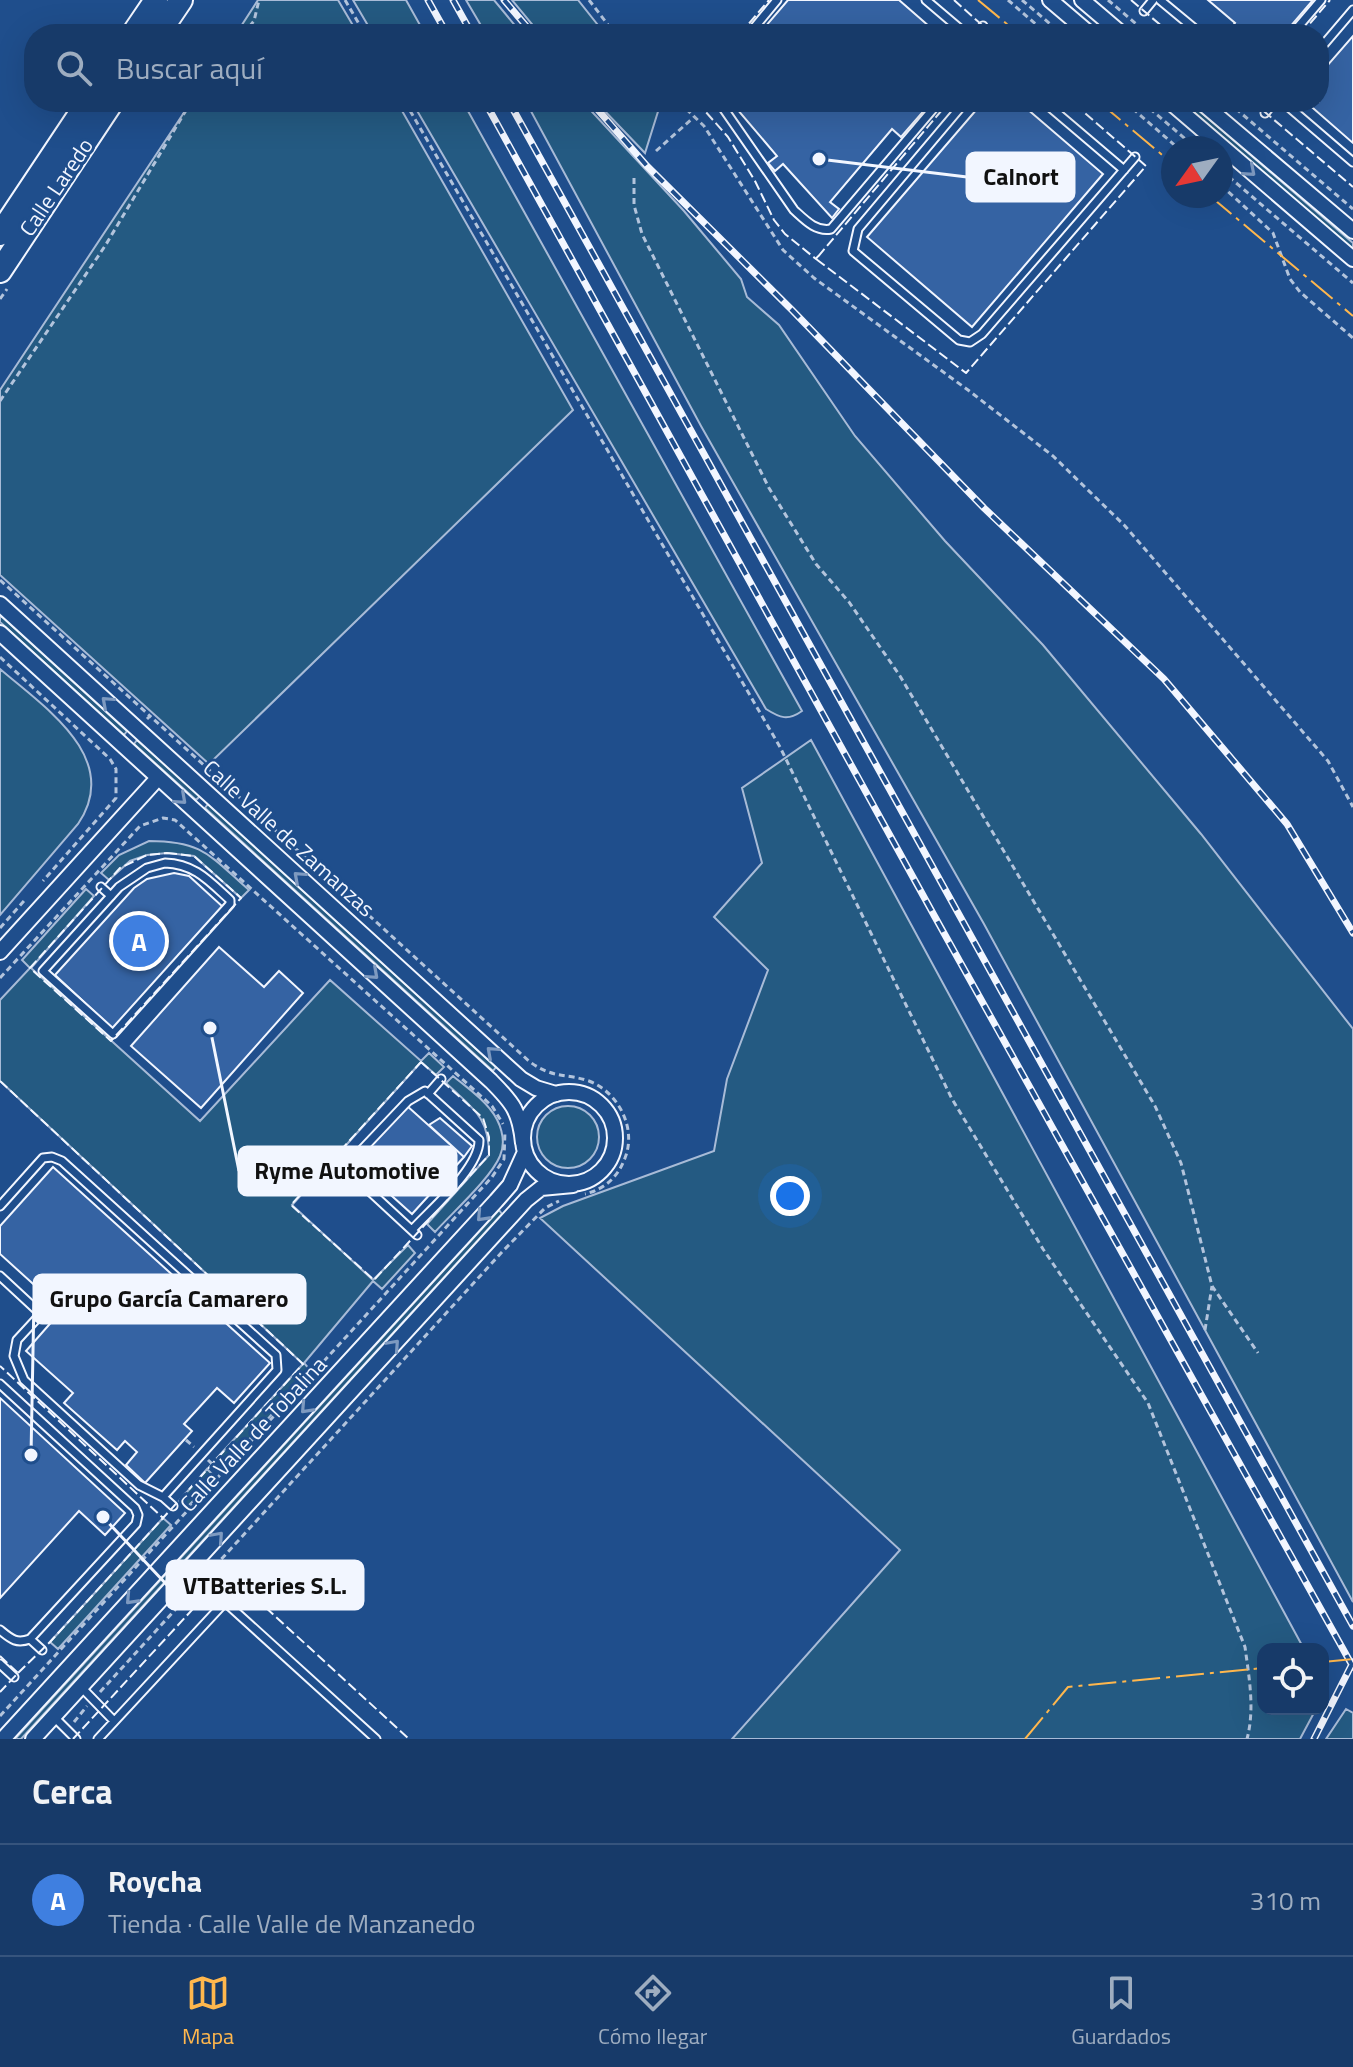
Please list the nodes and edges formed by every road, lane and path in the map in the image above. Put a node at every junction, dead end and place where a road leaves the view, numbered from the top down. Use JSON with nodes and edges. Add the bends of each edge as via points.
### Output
{"nodes":[{"id":1,"x":156,"y":0,"type":"edge"},
{"id":2,"x":181,"y":0,"type":"edge"},
{"id":3,"x":259,"y":0,"type":"edge"},
{"id":4,"x":345,"y":0,"type":"edge"},
{"id":5,"x":589,"y":0,"type":"edge"},
{"id":6,"x":777,"y":0,"type":"edge"},
{"id":7,"x":926,"y":0,"type":"edge"},
{"id":8,"x":1008,"y":0,"type":"edge"},
{"id":9,"x":1022,"y":0,"type":"edge"},
{"id":10,"x":1050,"y":0,"type":"edge"},
{"id":11,"x":1082,"y":0,"type":"edge"},
{"id":12,"x":1108,"y":0,"type":"edge"},
{"id":13,"x":1153,"y":0,"type":"edge"},
{"id":14,"x":1160,"y":0,"type":"edge"},
{"id":15,"x":1321,"y":0,"type":"edge"},
{"id":16,"x":1353,"y":10,"type":"edge"},
{"id":17,"x":1144,"y":11,"type":"dead end"},
{"id":18,"x":140,"y":24,"type":"edge"},
{"id":19,"x":165,"y":24,"type":"edge"},
{"id":20,"x":251,"y":24,"type":"edge"},
{"id":21,"x":359,"y":24,"type":"edge"},
{"id":22,"x":607,"y":24,"type":"edge"},
{"id":23,"x":757,"y":24,"type":"edge"},
{"id":24,"x":954,"y":24,"type":"edge"},
{"id":25,"x":1036,"y":24,"type":"edge"},
{"id":26,"x":1050,"y":24,"type":"edge"},
{"id":27,"x":1078,"y":24,"type":"edge"},
{"id":28,"x":1110,"y":24,"type":"edge"},
{"id":29,"x":1136,"y":24,"type":"edge"},
{"id":30,"x":1189,"y":24,"type":"edge"},
{"id":31,"x":1301,"y":24,"type":"edge"},
{"id":32,"x":1329,"y":38,"type":"edge"},
{"id":33,"x":81,"y":112,"type":"edge"},
{"id":34,"x":105,"y":112,"type":"edge"},
{"id":35,"x":185,"y":112,"type":"edge"},
{"id":36,"x":411,"y":112,"type":"edge"},
{"id":37,"x":689,"y":112,"type":"edge"},
{"id":38,"x":726,"y":112,"type":"edge"},
{"id":39,"x":930,"y":112,"type":"edge"},
{"id":40,"x":956,"y":112,"type":"edge"},
{"id":41,"x":1056,"y":112,"type":"edge"},
{"id":42,"x":1137,"y":112,"type":"edge"},
{"id":43,"x":1154,"y":112,"type":"edge"},
{"id":44,"x":1182,"y":112,"type":"edge"},
{"id":45,"x":1213,"y":112,"type":"edge"},
{"id":46,"x":1240,"y":112,"type":"edge"},
{"id":47,"x":1295,"y":112,"type":"edge"},
{"id":48,"x":694,"y":117,"type":"junction"},
{"id":49,"x":1164,"y":136,"type":"edge"},
{"id":50,"x":1182,"y":136,"type":"edge"},
{"id":51,"x":656,"y":151,"type":"dead end"},
{"id":52,"x":1135,"y":157,"type":"dead end"},
{"id":53,"x":1353,"y":162,"type":"edge"},
{"id":54,"x":1124,"y":170,"type":"junction"},
{"id":55,"x":634,"y":178,"type":"dead end"},
{"id":56,"x":1233,"y":180,"type":"edge"},
{"id":57,"x":1233,"y":196,"type":"edge"},
{"id":58,"x":1353,"y":209,"type":"edge"},
{"id":59,"x":1353,"y":231,"type":"edge"},
{"id":60,"x":0,"y":234,"type":"edge"},
{"id":61,"x":1353,"y":259,"type":"edge"},
{"id":62,"x":0,"y":271,"type":"edge"},
{"id":63,"x":1353,"y":283,"type":"edge"},
{"id":64,"x":1353,"y":338,"type":"edge"},
{"id":65,"x":0,"y":401,"type":"edge"},
{"id":66,"x":0,"y":580,"type":"edge"},
{"id":67,"x":0,"y":604,"type":"edge"},
{"id":68,"x":0,"y":633,"type":"edge"},
{"id":69,"x":0,"y":657,"type":"edge"},
{"id":70,"x":150,"y":716,"type":"dead end"},
{"id":71,"x":158,"y":778,"type":"junction"},
{"id":72,"x":1353,"y":807,"type":"edge"},
{"id":73,"x":38,"y":887,"type":"dead end"},
{"id":74,"x":101,"y":887,"type":"dead end"},
{"id":75,"x":111,"y":896,"type":"junction"},
{"id":76,"x":28,"y":897,"type":"dead end"},
{"id":77,"x":0,"y":928,"type":"edge"},
{"id":78,"x":0,"y":952,"type":"edge"},
{"id":79,"x":0,"y":978,"type":"edge"},
{"id":80,"x":441,"y":1079,"type":"dead end"},
{"id":81,"x":428,"y":1094,"type":"junction"},
{"id":82,"x":556,"y":1094,"type":"junction"},
{"id":83,"x":524,"y":1147,"type":"junction"},
{"id":84,"x":573,"y":1185,"type":"junction"},
{"id":85,"x":0,"y":1206,"type":"edge"},
{"id":86,"x":0,"y":1276,"type":"edge"},
{"id":87,"x":1212,"y":1286,"type":"junction"},
{"id":88,"x":1205,"y":1330,"type":"dead end"},
{"id":89,"x":1258,"y":1353,"type":"dead end"},
{"id":90,"x":0,"y":1384,"type":"edge"},
{"id":91,"x":213,"y":1463,"type":"dead end"},
{"id":92,"x":223,"y":1474,"type":"junction"},
{"id":93,"x":163,"y":1497,"type":"junction"},
{"id":94,"x":173,"y":1506,"type":"dead end"},
{"id":95,"x":0,"y":1630,"type":"edge"},
{"id":96,"x":30,"y":1639,"type":"junction"},
{"id":97,"x":42,"y":1650,"type":"dead end"},
{"id":98,"x":1,"y":1668,"type":"edge"},
{"id":99,"x":14,"y":1677,"type":"dead end"},
{"id":100,"x":81,"y":1687,"type":"junction"},
{"id":101,"x":0,"y":1716,"type":"edge"},
{"id":102,"x":54,"y":1717,"type":"junction"},
{"id":103,"x":114,"y":1721,"type":"junction"},
{"id":104,"x":3,"y":1739,"type":"edge"},
{"id":105,"x":33,"y":1739,"type":"edge"},
{"id":106,"x":76,"y":1739,"type":"edge"},
{"id":107,"x":98,"y":1739,"type":"edge"},
{"id":108,"x":376,"y":1739,"type":"edge"},
{"id":109,"x":1247,"y":1739,"type":"edge"}],
"edges":[{"from":1,"to":18,"type":"main road"},
{"from":2,"to":19,"type":"main road"},
{"from":3,"to":20,"type":"path"},
{"from":4,"to":21,"type":"path"},
{"from":5,"to":22,"type":"path"},
{"from":6,"to":23,"type":"lane"},
{"from":7,"to":24,"type":"lane"},
{"from":8,"to":25,"type":"path"},
{"from":9,"to":26,"type":"path"},
{"from":10,"to":27,"type":"street"},
{"from":11,"to":28,"type":"street"},
{"from":12,"to":29,"type":"path"},
{"from":13,"to":17,"type":"lane"},
{"from":14,"to":30,"type":"lane"},
{"from":15,"to":31,"type":"lane"},
{"from":16,"to":32,"type":"lane"},
{"from":33,"to":60,"type":"main road","name":"Calle Laredo"},
{"from":34,"to":62,"type":"main road","name":"Calle Laredo"},
{"from":35,"to":65,"type":"path","via":[[105,246]]},
{"from":36,"to":109,"type":"path","via":[[780,747],[952,1099],[1043,1249],[1148,1403],[1245,1647],[1251,1685]]},
{"from":37,"to":48,"type":"path"},
{"from":38,"to":39,"type":"lane","via":[[794,210],[823,230],[831,229]]},
{"from":40,"to":54,"type":"lane","via":[[858,229],[853,251],[959,340],[970,342],[982,334]]},
{"from":41,"to":54,"type":"lane"},
{"from":42,"to":49,"type":"path"},
{"from":43,"to":50,"type":"path"},
{"from":44,"to":61,"type":"street","one_way":true},
{"from":45,"to":59,"type":"street"},
{"from":46,"to":58,"type":"path"},
{"from":47,"to":53,"type":"lane"},
{"from":48,"to":51,"type":"path"},
{"from":48,"to":72,"type":"path","via":[[783,250],[1053,456],[1125,526],[1328,761]]},
{"from":52,"to":54,"type":"lane"},
{"from":55,"to":87,"type":"path","via":[[642,234],[769,488],[816,564],[900,676],[1155,1106],[1181,1163]]},
{"from":56,"to":63,"type":"path"},
{"from":57,"to":64,"type":"path","via":[[1273,233],[1300,292]]},
{"from":66,"to":70,"type":"path"},
{"from":82,"to":67,"type":"street","name":"Calle Valle de Zamanzas","one_way":true,"via":[[521,1079]]},
{"from":68,"to":71,"type":"street","name":"Calle Valle de Zamanzas"},
{"from":69,"to":73,"type":"path","via":[[116,769],[116,798]]},
{"from":71,"to":78,"type":"street"},
{"from":71,"to":83,"type":"street","name":"Calle Valle de Zamanzas","one_way":true,"via":[[498,1088],[516,1109]]},
{"from":74,"to":75,"type":"lane"},
{"from":75,"to":75,"type":"lane","via":[[43,971],[113,1034],[230,900],[195,868],[165,863],[130,878]]},
{"from":76,"to":77,"type":"path"},
{"from":79,"to":92,"type":"path","via":[[140,826],[175,820],[501,1118],[506,1149],[492,1177]]},
{"from":80,"to":81,"type":"lane"},
{"from":81,"to":81,"type":"lane","via":[[479,1140],[478,1151],[414,1232],[350,1168],[408,1101],[419,1092]]},
{"from":82,"to":83,"type":"street","via":[[530,1113]]},
{"from":82,"to":84,"type":"street","via":[[590,1097],[607,1111],[615,1127],[614,1150],[603,1170]]},
{"from":83,"to":84,"type":"street","via":[[529,1161],[547,1179]]},
{"from":83,"to":104,"type":"street","name":"Calle Valle de Tobalina","one_way":true,"via":[[510,1185],[496,1201]]},
{"from":100,"to":84,"type":"street","name":"Calle Valle de Tobalina","one_way":true,"via":[[526,1200],[541,1188]]},
{"from":85,"to":93,"type":"lane","via":[[43,1158],[62,1161],[276,1355],[277,1370]]},
{"from":86,"to":93,"type":"lane","via":[[41,1314],[17,1340],[14,1356],[24,1380],[139,1485]]},
{"from":87,"to":88,"type":"path"},
{"from":87,"to":89,"type":"path"},
{"from":90,"to":96,"type":"lane","via":[[138,1515],[136,1524]]},
{"from":91,"to":92,"type":"path"},
{"from":92,"to":101,"type":"path"},
{"from":93,"to":94,"type":"lane"},
{"from":95,"to":96,"type":"lane","via":[[12,1640]]},
{"from":96,"to":97,"type":"lane"},
{"from":98,"to":99,"type":"lane"},
{"from":100,"to":102,"type":"street","name":"Calle Valle de Tobalina"},
{"from":100,"to":103,"type":"lane"},
{"from":102,"to":105,"type":"street","name":"Calle Valle de Tobalina"},
{"from":102,"to":106,"type":"lane"},
{"from":103,"to":107,"type":"lane"},
{"from":103,"to":108,"type":"lane","via":[[225,1602]]}]}
